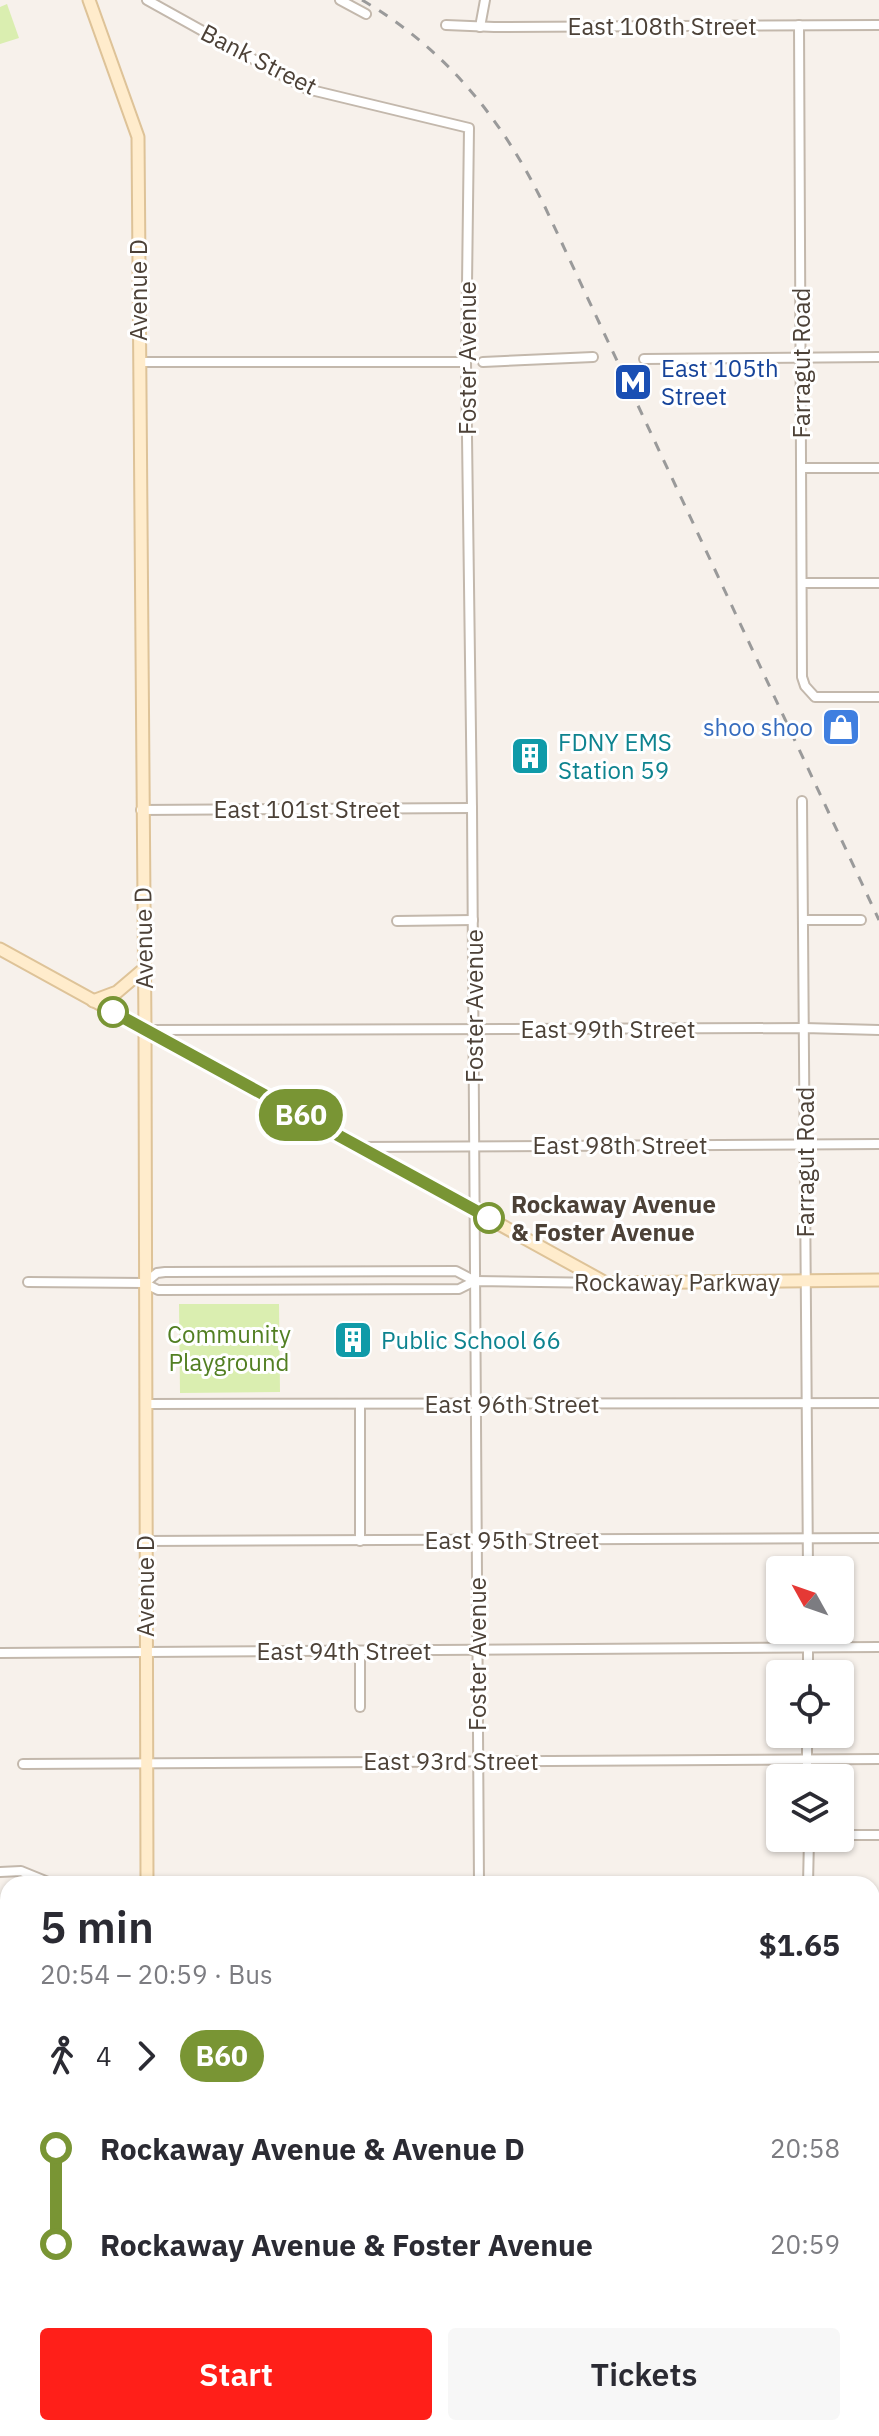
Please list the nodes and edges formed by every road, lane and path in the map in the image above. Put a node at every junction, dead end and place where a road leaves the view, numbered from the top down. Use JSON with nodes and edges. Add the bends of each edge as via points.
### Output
{"nodes":[{"id":1,"x":89,"y":0,"type":"edge"},
{"id":2,"x":147,"y":0,"type":"edge"},
{"id":3,"x":340,"y":0,"type":"edge"},
{"id":4,"x":485,"y":0,"type":"edge"},
{"id":5,"x":366,"y":14,"type":"dead end"},
{"id":6,"x":446,"y":25,"type":"dead end"},
{"id":7,"x":799,"y":25,"type":"junction"},
{"id":8,"x":879,"y":25,"type":"edge"},
{"id":9,"x":480,"y":27,"type":"junction"},
{"id":10,"x":469,"y":128,"type":"joint"},
{"id":11,"x":593,"y":357,"type":"dead end"},
{"id":12,"x":879,"y":357,"type":"edge"},
{"id":13,"x":644,"y":359,"type":"dead end"},
{"id":14,"x":801,"y":359,"type":"junction"},
{"id":15,"x":139,"y":362,"type":"junction"},
{"id":16,"x":466,"y":362,"type":"junction"},
{"id":17,"x":483,"y":362,"type":"dead end"},
{"id":18,"x":802,"y":468,"type":"junction"},
{"id":19,"x":879,"y":468,"type":"edge"},
{"id":20,"x":803,"y":583,"type":"junction"},
{"id":21,"x":879,"y":583,"type":"edge"},
{"id":22,"x":879,"y":697,"type":"edge"},
{"id":23,"x":802,"y":801,"type":"dead end"},
{"id":24,"x":472,"y":808,"type":"junction"},
{"id":25,"x":141,"y":810,"type":"junction"},
{"id":26,"x":473,"y":920,"type":"junction"},
{"id":27,"x":803,"y":920,"type":"junction"},
{"id":28,"x":861,"y":920,"type":"dead end"},
{"id":29,"x":397,"y":921,"type":"dead end"},
{"id":30,"x":0,"y":949,"type":"edge"},
{"id":31,"x":144,"y":969,"type":"junction"},
{"id":32,"x":93,"y":1001,"type":"junction"},
{"id":33,"x":804,"y":1028,"type":"junction"},
{"id":34,"x":145,"y":1030,"type":"junction"},
{"id":35,"x":473,"y":1030,"type":"junction"},
{"id":36,"x":879,"y":1030,"type":"edge"},
{"id":37,"x":805,"y":1144,"type":"junction"},
{"id":38,"x":879,"y":1144,"type":"edge"},
{"id":39,"x":474,"y":1145,"type":"junction"},
{"id":40,"x":361,"y":1148,"type":"junction"},
{"id":41,"x":475,"y":1210,"type":"junction"},
{"id":42,"x":879,"y":1280,"type":"edge"},
{"id":43,"x":475,"y":1281,"type":"junction"},
{"id":44,"x":806,"y":1281,"type":"junction"},
{"id":45,"x":28,"y":1282,"type":"dead end"},
{"id":46,"x":144,"y":1283,"type":"junction"},
{"id":47,"x":606,"y":1283,"type":"junction"},
{"id":48,"x":807,"y":1402,"type":"junction"},
{"id":49,"x":879,"y":1403,"type":"edge"},
{"id":50,"x":145,"y":1404,"type":"junction"},
{"id":51,"x":476,"y":1404,"type":"junction"},
{"id":52,"x":360,"y":1405,"type":"junction"},
{"id":53,"x":807,"y":1538,"type":"junction"},
{"id":54,"x":879,"y":1538,"type":"edge"},
{"id":55,"x":477,"y":1540,"type":"junction"},
{"id":56,"x":145,"y":1541,"type":"junction"},
{"id":57,"x":360,"y":1541,"type":"junction"},
{"id":58,"x":808,"y":1556,"type":"edge"},
{"id":59,"x":808,"y":1644,"type":"edge"},
{"id":60,"x":879,"y":1647,"type":"edge"},
{"id":61,"x":808,"y":1649,"type":"junction"},
{"id":62,"x":477,"y":1650,"type":"junction"},
{"id":63,"x":360,"y":1651,"type":"junction"},
{"id":64,"x":146,"y":1652,"type":"junction"},
{"id":65,"x":0,"y":1653,"type":"edge"},
{"id":66,"x":808,"y":1660,"type":"edge"},
{"id":67,"x":360,"y":1707,"type":"dead end"},
{"id":68,"x":807,"y":1748,"type":"edge"},
{"id":69,"x":807,"y":1759,"type":"junction"},
{"id":70,"x":879,"y":1759,"type":"edge"},
{"id":71,"x":478,"y":1761,"type":"junction"},
{"id":72,"x":147,"y":1762,"type":"junction"},
{"id":73,"x":23,"y":1764,"type":"dead end"},
{"id":74,"x":807,"y":1764,"type":"edge"},
{"id":75,"x":854,"y":1835,"type":"edge"},
{"id":76,"x":879,"y":1835,"type":"edge"},
{"id":77,"x":809,"y":1852,"type":"edge"},
{"id":78,"x":0,"y":1872,"type":"edge"},
{"id":79,"x":33,"y":1876,"type":"edge"},
{"id":80,"x":147,"y":1876,"type":"edge"},
{"id":81,"x":479,"y":1876,"type":"edge"},
{"id":82,"x":808,"y":1876,"type":"edge"}],
"edges":[{"from":1,"to":15,"type":"main road","name":"Avenue D","via":[[138,137]]},
{"from":2,"to":10,"type":"street","name":"Bank Street","via":[[307,89]]},
{"from":3,"to":5,"type":"street"},
{"from":4,"to":9,"type":"street"},
{"from":6,"to":9,"type":"street","name":"East 108th Street"},
{"from":7,"to":8,"type":"street","name":"East 108th Street"},
{"from":7,"to":9,"type":"street","name":"East 108th Street"},
{"from":7,"to":14,"type":"street","name":"Farragut Road"},
{"from":10,"to":16,"type":"street","name":"Foster Avenue"},
{"from":11,"to":17,"type":"street"},
{"from":12,"to":14,"type":"street"},
{"from":13,"to":14,"type":"street"},
{"from":14,"to":18,"type":"street","name":"Farragut Road"},
{"from":15,"to":16,"type":"street"},
{"from":15,"to":25,"type":"main road","name":"Avenue D"},
{"from":16,"to":24,"type":"street","name":"Foster Avenue"},
{"from":18,"to":19,"type":"street"},
{"from":18,"to":20,"type":"street","name":"Farragut Road"},
{"from":20,"to":21,"type":"street"},
{"from":20,"to":22,"type":"street","name":"Farragut Road","via":[[805,686],[815,697]]},
{"from":23,"to":27,"type":"street","name":"Farragut Road"},
{"from":24,"to":25,"type":"street","name":"East 101st Street"},
{"from":24,"to":26,"type":"street","name":"Foster Avenue"},
{"from":25,"to":31,"type":"main road","name":"Avenue D"},
{"from":26,"to":29,"type":"street"},
{"from":26,"to":35,"type":"street","name":"Foster Avenue"},
{"from":27,"to":28,"type":"street"},
{"from":27,"to":33,"type":"street","name":"Farragut Road"},
{"from":30,"to":32,"type":"main road"},
{"from":31,"to":32,"type":"main road","via":[[117,992]]},
{"from":31,"to":34,"type":"main road","name":"Avenue D"},
{"from":32,"to":34,"type":"main road"},
{"from":33,"to":35,"type":"street","name":"East 99th Street"},
{"from":33,"to":36,"type":"street","name":"East 99th Street"},
{"from":33,"to":37,"type":"street","name":"Farragut Road"},
{"from":34,"to":35,"type":"street","name":"East 99th Street"},
{"from":34,"to":40,"type":"main road"},
{"from":34,"to":46,"type":"main road","name":"Avenue D"},
{"from":35,"to":39,"type":"street","name":"Foster Avenue"},
{"from":37,"to":38,"type":"street","name":"East 98th Street"},
{"from":37,"to":39,"type":"street","name":"East 98th Street"},
{"from":37,"to":44,"type":"street","name":"Farragut Road"},
{"from":39,"to":40,"type":"street","name":"East 98th Street"},
{"from":39,"to":41,"type":"street","name":"Foster Avenue"},
{"from":40,"to":41,"type":"main road"},
{"from":41,"to":43,"type":"street","name":"Foster Avenue"},
{"from":41,"to":47,"type":"main road"},
{"from":42,"to":44,"type":"main road","name":"Rockaway Parkway"},
{"from":43,"to":46,"type":"street","name":"Rockaway Parkway","via":[[459,1289],[158,1290]]},
{"from":43,"to":46,"type":"street","name":"Rockaway Parkway","via":[[456,1271],[165,1272]]},
{"from":43,"to":47,"type":"street","name":"Rockaway Parkway"},
{"from":43,"to":51,"type":"street","name":"Foster Avenue"},
{"from":44,"to":47,"type":"main road","name":"Rockaway Parkway"},
{"from":44,"to":48,"type":"street","name":"Farragut Road"},
{"from":45,"to":46,"type":"street","name":"Rockaway Parkway"},
{"from":46,"to":50,"type":"main road","name":"Avenue D"},
{"from":48,"to":49,"type":"street","name":"East 96th Street"},
{"from":48,"to":51,"type":"street","name":"East 96th Street"},
{"from":48,"to":53,"type":"street","name":"Farragut Road"},
{"from":50,"to":52,"type":"street","name":"East 96th Street"},
{"from":50,"to":56,"type":"main road","name":"Avenue D"},
{"from":51,"to":52,"type":"street","name":"East 96th Street"},
{"from":51,"to":55,"type":"street","name":"Foster Avenue"},
{"from":52,"to":57,"type":"street"},
{"from":53,"to":54,"type":"street","name":"East 95th Street"},
{"from":53,"to":55,"type":"street","name":"East 95th Street"},
{"from":53,"to":58,"type":"street","name":"Farragut Road"},
{"from":55,"to":57,"type":"street","name":"East 95th Street"},
{"from":55,"to":62,"type":"street","name":"Foster Avenue"},
{"from":56,"to":57,"type":"street","name":"East 95th Street"},
{"from":56,"to":64,"type":"main road","name":"Avenue D"},
{"from":59,"to":61,"type":"street"},
{"from":60,"to":61,"type":"street","name":"East 94th Street"},
{"from":61,"to":62,"type":"street","name":"East 94th Street"},
{"from":61,"to":66,"type":"street"},
{"from":62,"to":63,"type":"street","name":"East 94th Street"},
{"from":62,"to":71,"type":"street","name":"Foster Avenue"},
{"from":63,"to":64,"type":"street","name":"East 94th Street"},
{"from":63,"to":67,"type":"street"},
{"from":64,"to":65,"type":"street","name":"East 94th Street"},
{"from":64,"to":72,"type":"main road","name":"Avenue D"},
{"from":68,"to":69,"type":"street"},
{"from":69,"to":70,"type":"street","name":"East 93rd Street"},
{"from":69,"to":71,"type":"street","name":"East 93rd Street"},
{"from":69,"to":74,"type":"street"},
{"from":71,"to":72,"type":"street","name":"East 93rd Street"},
{"from":71,"to":81,"type":"street","name":"Foster Avenue"},
{"from":72,"to":73,"type":"street","name":"East 93rd Street"},
{"from":72,"to":80,"type":"main road","name":"Avenue D"},
{"from":75,"to":76,"type":"street"},
{"from":77,"to":82,"type":"street"},
{"from":78,"to":79,"type":"street"}]}
